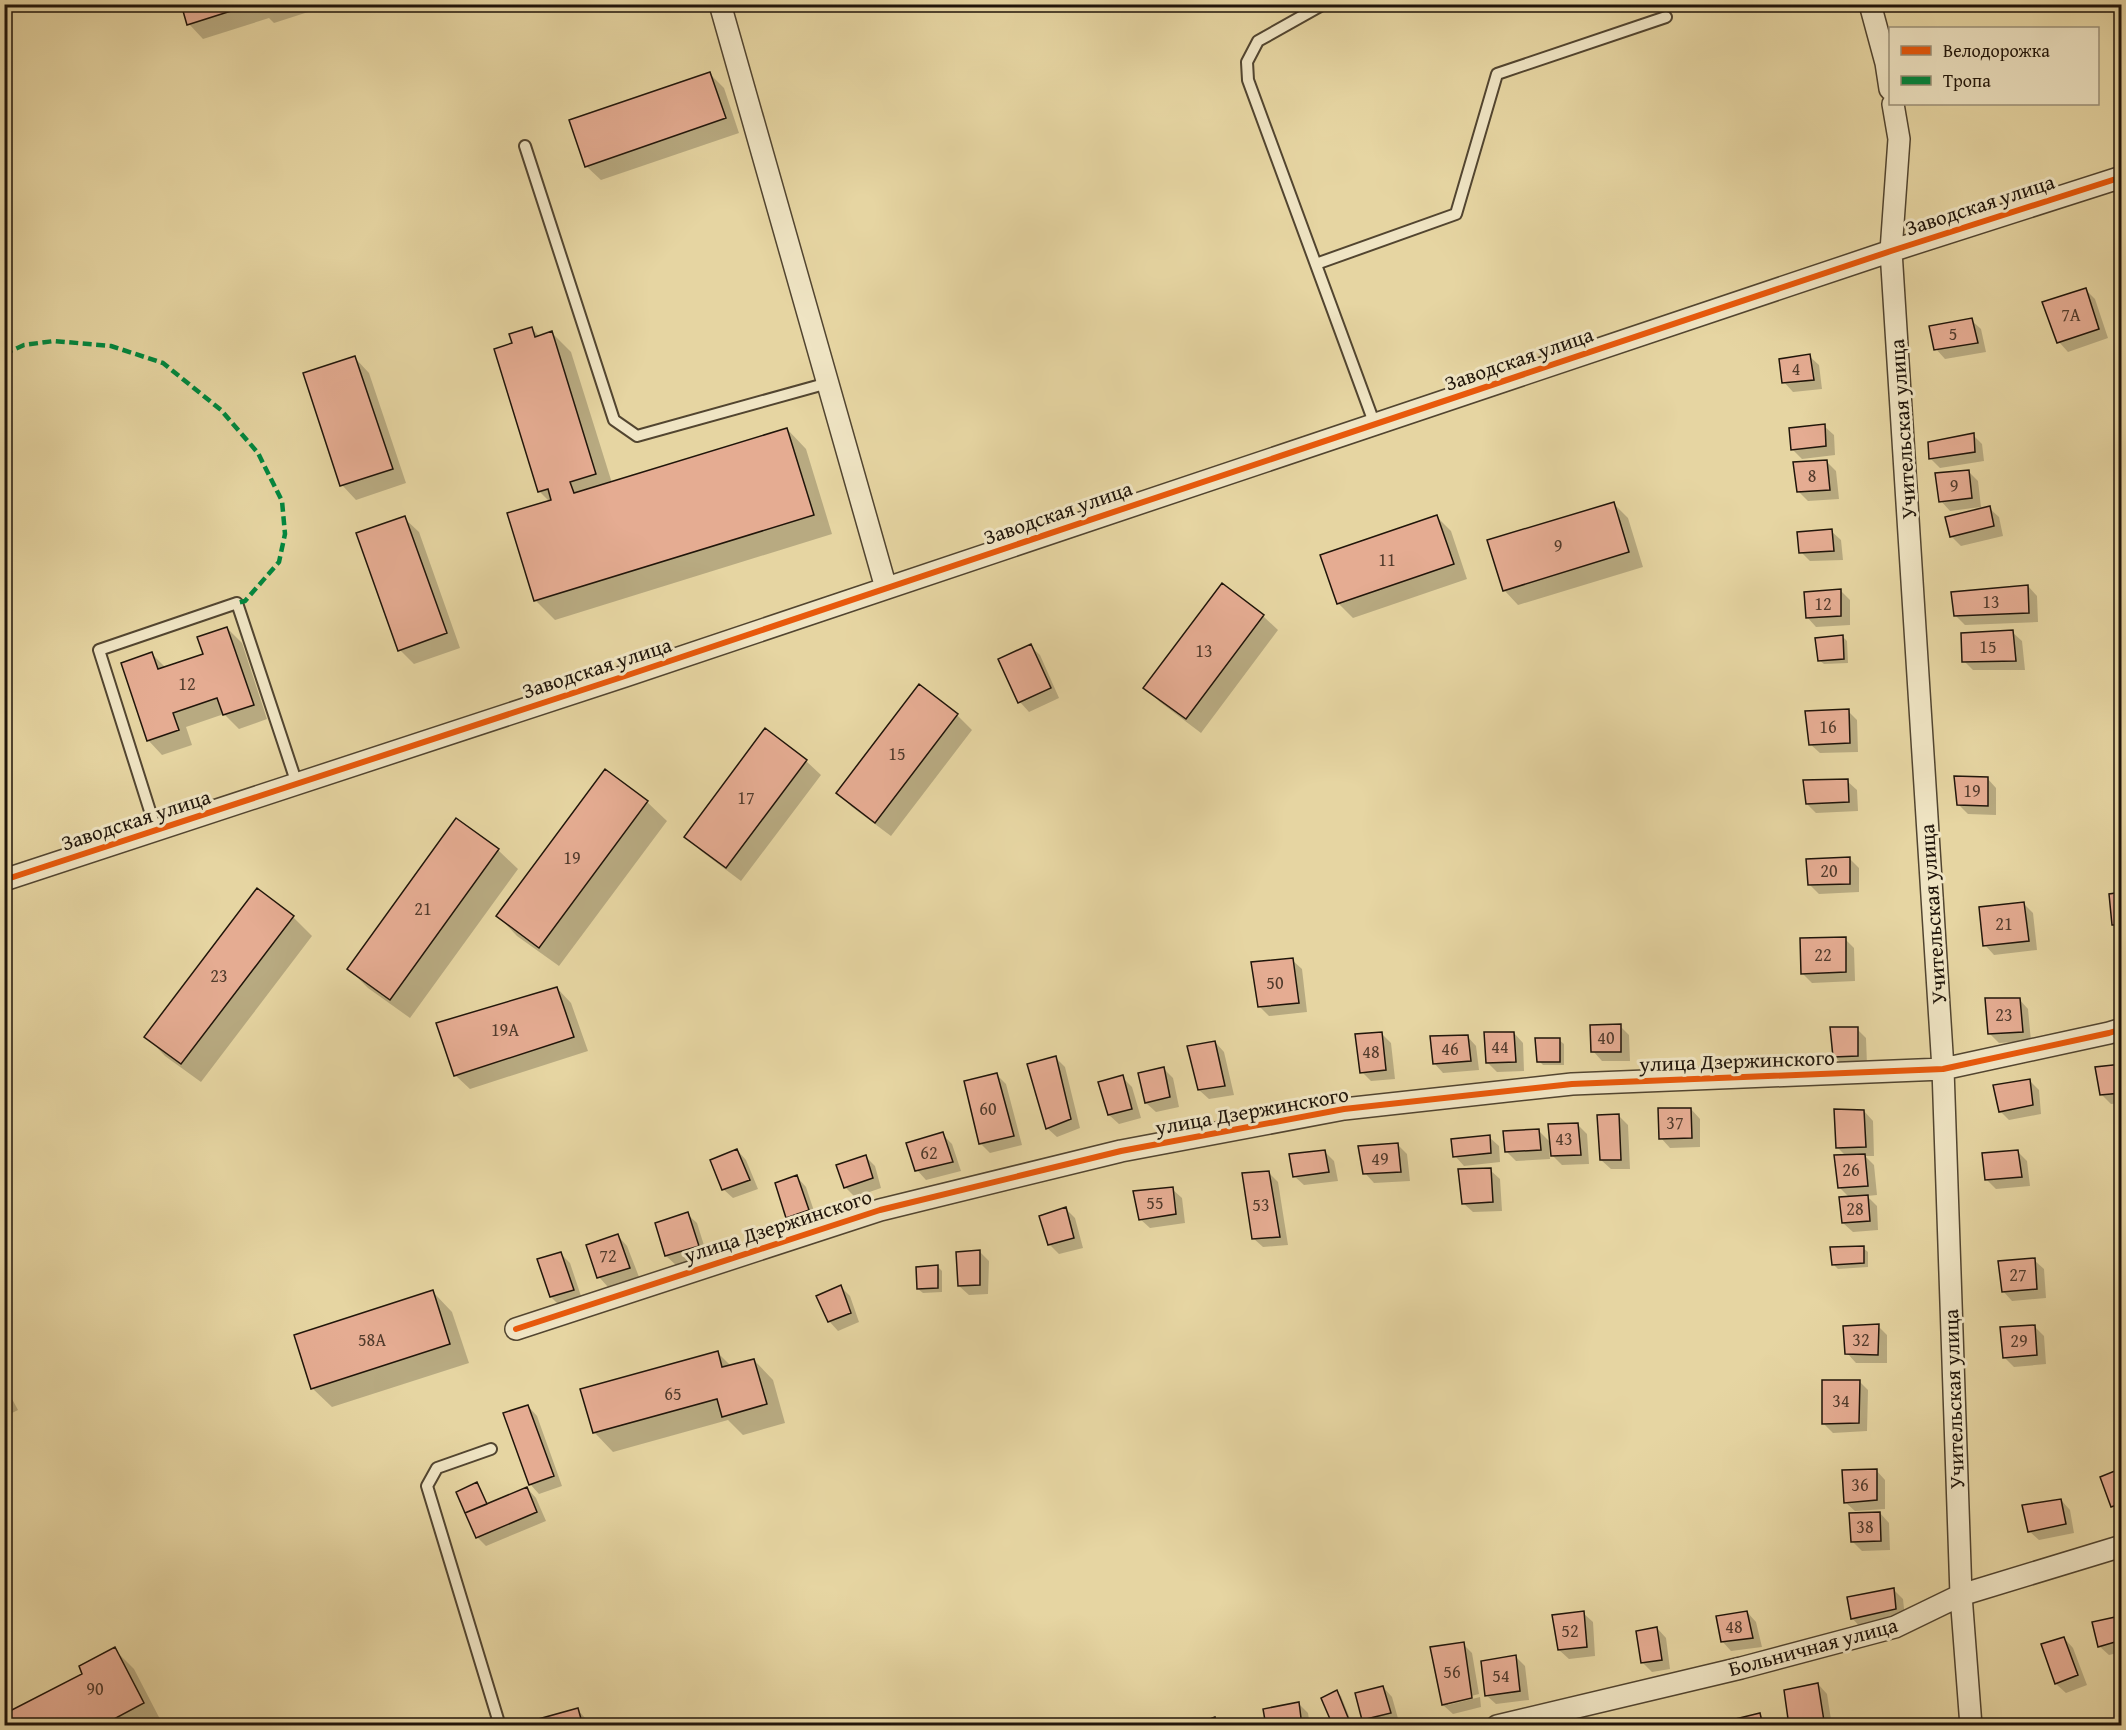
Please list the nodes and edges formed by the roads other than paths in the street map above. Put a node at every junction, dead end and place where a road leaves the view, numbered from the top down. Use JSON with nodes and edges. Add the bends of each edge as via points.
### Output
{"nodes":[{"id":1,"x":720,"y":4,"type":"edge"},
{"id":2,"x":1324,"y":4,"type":"edge"},
{"id":3,"x":1870,"y":4,"type":"edge"},
{"id":4,"x":1666,"y":17,"type":"dead end"},
{"id":5,"x":1889,"y":82,"type":"edge"},
{"id":6,"x":1893,"y":105,"type":"edge"},
{"id":7,"x":525,"y":146,"type":"dead end"},
{"id":8,"x":2121,"y":177,"type":"edge"},
{"id":9,"x":1891,"y":251,"type":"junction"},
{"id":10,"x":1316,"y":264,"type":"junction"},
{"id":11,"x":828,"y":383,"type":"junction"},
{"id":12,"x":1375,"y":425,"type":"junction"},
{"id":13,"x":886,"y":588,"type":"junction"},
{"id":14,"x":297,"y":784,"type":"junction"},
{"id":15,"x":156,"y":830,"type":"junction"},
{"id":16,"x":4,"y":880,"type":"edge"},
{"id":17,"x":2121,"y":1029,"type":"edge"},
{"id":18,"x":1943,"y":1070,"type":"junction"},
{"id":19,"x":516,"y":1329,"type":"dead end"},
{"id":20,"x":491,"y":1449,"type":"dead end"},
{"id":21,"x":2121,"y":1546,"type":"edge"},
{"id":22,"x":1961,"y":1595,"type":"junction"},
{"id":23,"x":500,"y":1725,"type":"edge"},
{"id":24,"x":1497,"y":1725,"type":"edge"},
{"id":25,"x":1971,"y":1725,"type":"edge"}],
"edges":[{"from":1,"to":11,"type":"street"},
{"from":2,"to":10,"type":"lane","via":[[1258,41],[1247,62],[1248,80]]},
{"from":3,"to":5,"type":"street"},
{"from":4,"to":10,"type":"lane","via":[[1497,74],[1456,214]]},
{"from":6,"to":9,"type":"street","name":"Учительская улица","via":[[1899,140]]},
{"from":7,"to":11,"type":"lane","via":[[614,420],[637,436]]},
{"from":8,"to":9,"type":"street","name":"Заводская улица"},
{"from":9,"to":12,"type":"street","name":"Заводская улица"},
{"from":9,"to":18,"type":"street","name":"Учительская улица"},
{"from":10,"to":12,"type":"lane"},
{"from":11,"to":13,"type":"street"},
{"from":12,"to":13,"type":"street","name":"Заводская улица"},
{"from":13,"to":14,"type":"street","name":"Заводская улица"},
{"from":14,"to":15,"type":"street","name":"Заводская улица"},
{"from":14,"to":15,"type":"lane","via":[[237,603],[99,650]]},
{"from":15,"to":16,"type":"street","name":"Заводская улица"},
{"from":17,"to":18,"type":"street","name":"улица Дзержинского"},
{"from":18,"to":19,"type":"street","name":"улица Дзержинского","via":[[1572,1084],[1344,1109],[1121,1151],[880,1210]]},
{"from":18,"to":22,"type":"street","name":"Учительская улица"},
{"from":20,"to":23,"type":"lane","via":[[436,1468],[427,1486]]},
{"from":21,"to":22,"type":"street","name":"Больничная улица"},
{"from":22,"to":24,"type":"street","name":"Больничная улица","via":[[1895,1628]]},
{"from":22,"to":25,"type":"street","name":"Учительская улица"}]}
